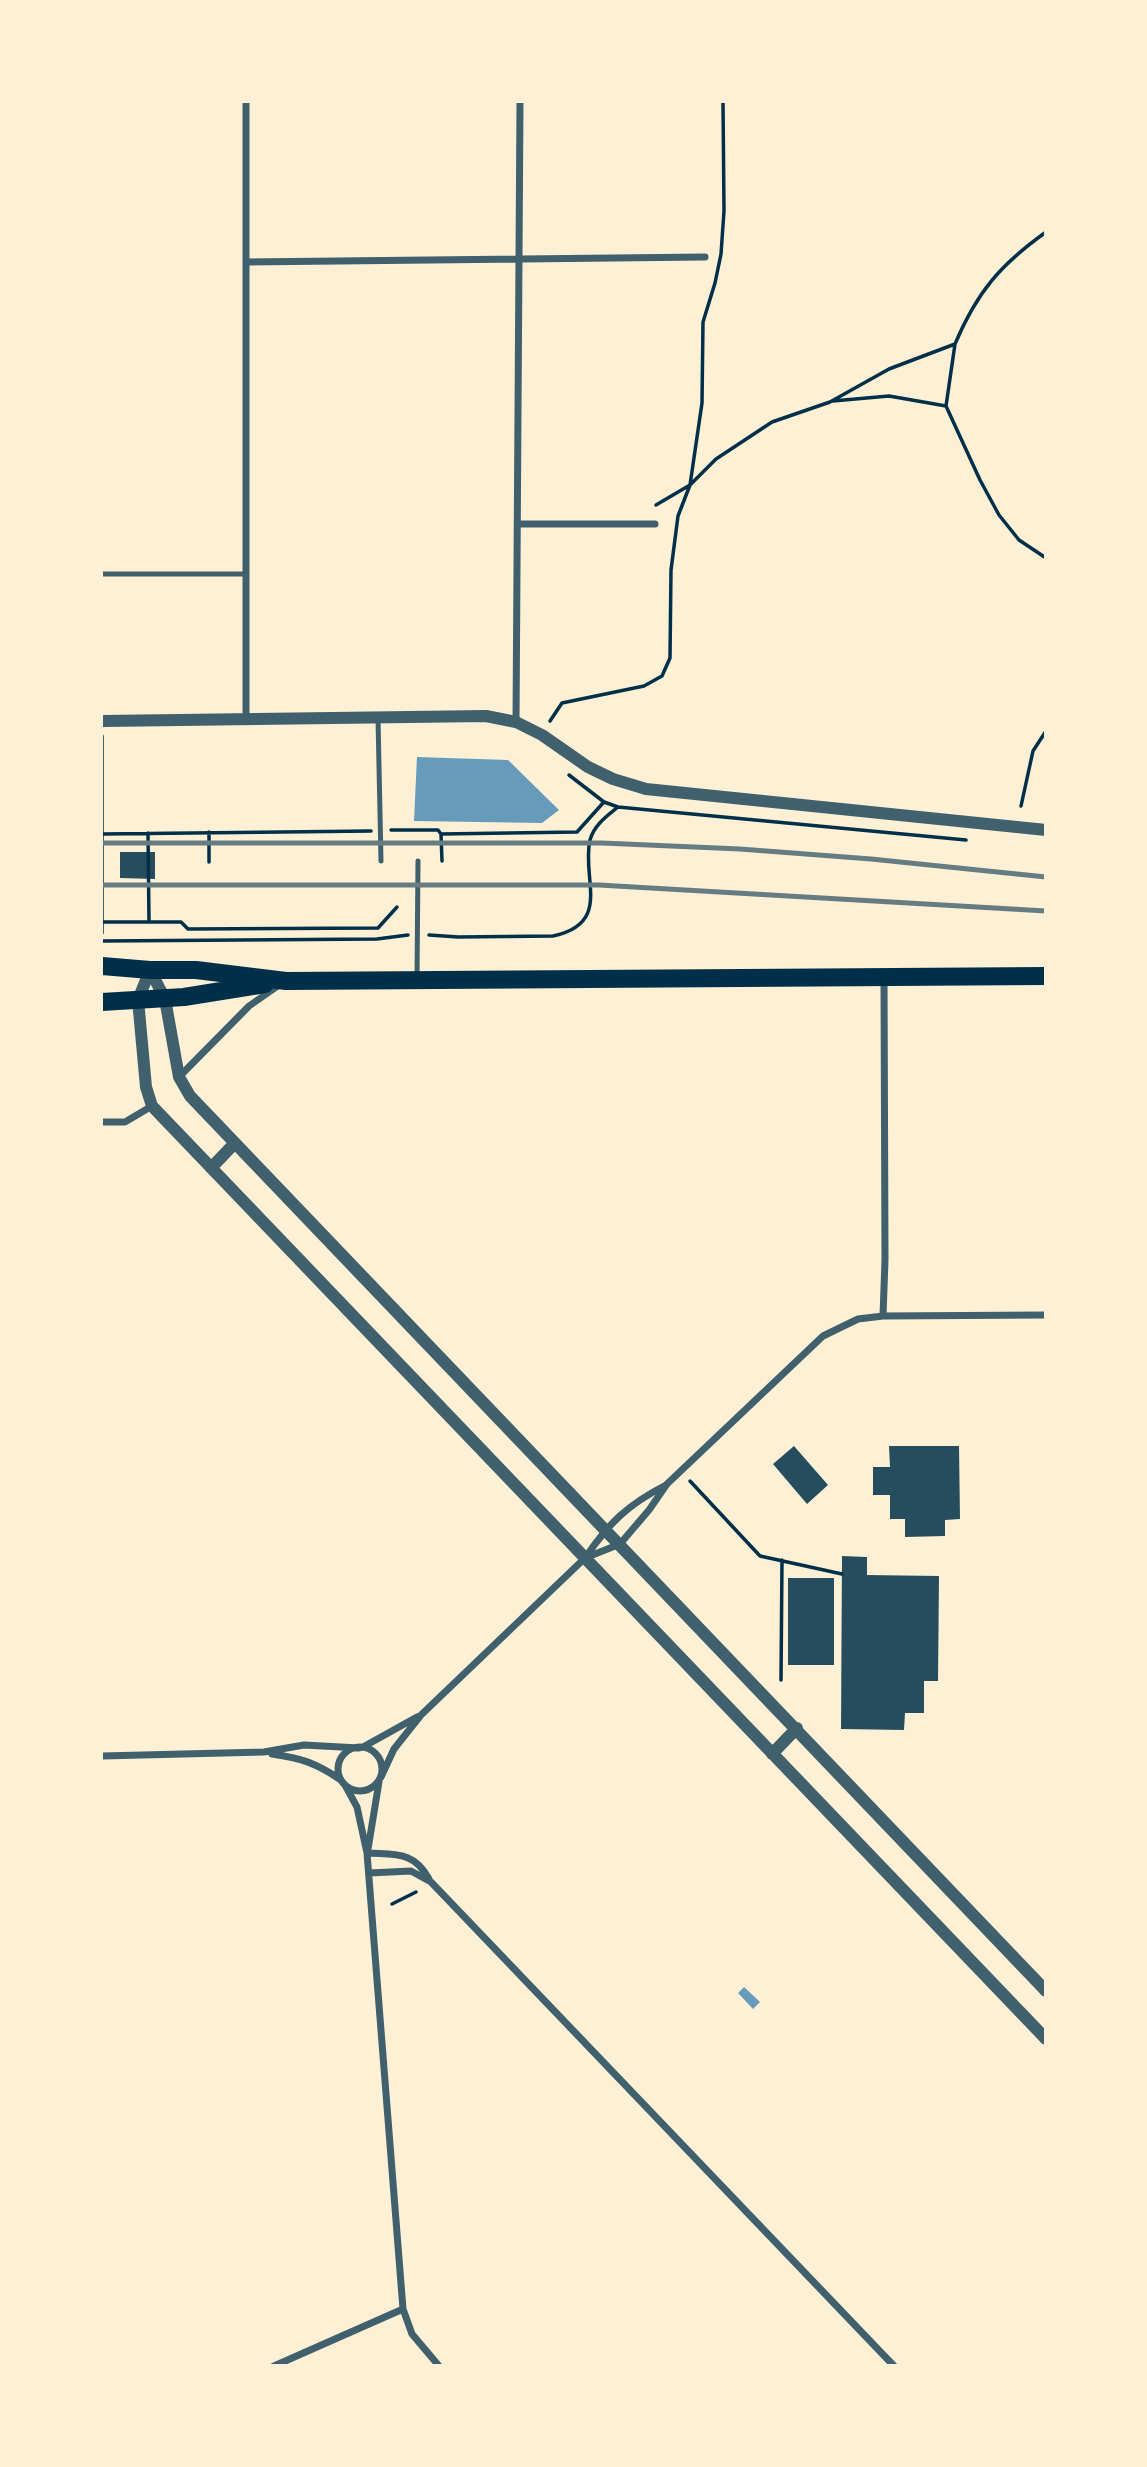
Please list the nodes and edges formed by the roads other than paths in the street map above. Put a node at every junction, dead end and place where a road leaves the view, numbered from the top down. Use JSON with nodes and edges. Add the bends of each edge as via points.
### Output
{"nodes":[{"id":1,"x":246,"y":102,"type":"edge"},
{"id":2,"x":520,"y":102,"type":"edge"},
{"id":3,"x":705,"y":257,"type":"dead end"},
{"id":4,"x":520,"y":260,"type":"junction"},
{"id":5,"x":246,"y":262,"type":"junction"},
{"id":6,"x":518,"y":524,"type":"junction"},
{"id":7,"x":655,"y":524,"type":"dead end"},
{"id":8,"x":245,"y":574,"type":"junction"},
{"id":9,"x":102,"y":575,"type":"edge"},
{"id":10,"x":378,"y":718,"type":"junction"},
{"id":11,"x":102,"y":721,"type":"edge"},
{"id":12,"x":246,"y":721,"type":"junction"},
{"id":13,"x":516,"y":722,"type":"junction"},
{"id":14,"x":1045,"y":830,"type":"edge"},
{"id":15,"x":381,"y":861,"type":"dead end"},
{"id":16,"x":418,"y":861,"type":"dead end"},
{"id":17,"x":102,"y":966,"type":"edge"},
{"id":18,"x":150,"y":970,"type":"junction"},
{"id":19,"x":1045,"y":976,"type":"edge"},
{"id":20,"x":884,"y":977,"type":"junction"},
{"id":21,"x":286,"y":981,"type":"junction"},
{"id":22,"x":417,"y":981,"type":"junction"},
{"id":23,"x":165,"y":999,"type":"junction"},
{"id":24,"x":138,"y":1000,"type":"junction"},
{"id":25,"x":102,"y":1002,"type":"edge"},
{"id":26,"x":179,"y":1077,"type":"junction"},
{"id":27,"x":152,"y":1106,"type":"junction"},
{"id":28,"x":102,"y":1122,"type":"edge"},
{"id":29,"x":234,"y":1143,"type":"junction"},
{"id":30,"x":211,"y":1168,"type":"junction"},
{"id":31,"x":1045,"y":1315,"type":"edge"},
{"id":32,"x":883,"y":1316,"type":"junction"},
{"id":33,"x":667,"y":1484,"type":"junction"},
{"id":34,"x":605,"y":1529,"type":"junction"},
{"id":35,"x":620,"y":1544,"type":"junction"},
{"id":36,"x":585,"y":1558,"type":"junction"},
{"id":37,"x":421,"y":1715,"type":"junction"},
{"id":38,"x":797,"y":1728,"type":"junction"},
{"id":39,"x":361,"y":1748,"type":"junction"},
{"id":40,"x":264,"y":1752,"type":"junction"},
{"id":41,"x":772,"y":1754,"type":"junction"},
{"id":42,"x":102,"y":1756,"type":"edge"},
{"id":43,"x":380,"y":1778,"type":"junction"},
{"id":44,"x":343,"y":1783,"type":"junction"},
{"id":45,"x":368,"y":1853,"type":"junction"},
{"id":46,"x":369,"y":1873,"type":"junction"},
{"id":47,"x":431,"y":1882,"type":"junction"},
{"id":48,"x":1045,"y":1991,"type":"edge"},
{"id":49,"x":1045,"y":2039,"type":"edge"},
{"id":50,"x":403,"y":2309,"type":"junction"},
{"id":51,"x":274,"y":2365,"type":"edge"},
{"id":52,"x":439,"y":2365,"type":"edge"},
{"id":53,"x":894,"y":2365,"type":"edge"}],
"edges":[{"from":1,"to":5,"type":"street"},
{"from":2,"to":4,"type":"street"},
{"from":3,"to":4,"type":"street"},
{"from":4,"to":5,"type":"street"},
{"from":4,"to":6,"type":"street"},
{"from":5,"to":8,"type":"street"},
{"from":6,"to":7,"type":"street"},
{"from":6,"to":13,"type":"street"},
{"from":8,"to":9,"type":"lane"},
{"from":8,"to":12,"type":"street"},
{"from":10,"to":12,"type":"street"},
{"from":10,"to":13,"type":"street","via":[[486,716]]},
{"from":10,"to":15,"type":"lane"},
{"from":11,"to":12,"type":"street"},
{"from":13,"to":14,"type":"street","via":[[596,771],[646,789]]},
{"from":16,"to":22,"type":"lane"},
{"from":17,"to":18,"type":"main road"},
{"from":18,"to":21,"type":"main road","via":[[196,970]]},
{"from":18,"to":23,"type":"street"},
{"from":18,"to":24,"type":"street"},
{"from":19,"to":20,"type":"main road"},
{"from":20,"to":22,"type":"main road"},
{"from":20,"to":32,"type":"street"},
{"from":21,"to":22,"type":"main road"},
{"from":21,"to":23,"type":"main road"},
{"from":21,"to":26,"type":"street","via":[[249,1006]]},
{"from":23,"to":24,"type":"main road"},
{"from":23,"to":26,"type":"street"},
{"from":24,"to":25,"type":"main road"},
{"from":24,"to":27,"type":"street"},
{"from":26,"to":29,"type":"street","via":[[190,1096]]},
{"from":27,"to":28,"type":"street","via":[[125,1122]]},
{"from":27,"to":30,"type":"street"},
{"from":29,"to":30,"type":"street"},
{"from":29,"to":34,"type":"street"},
{"from":30,"to":36,"type":"street"},
{"from":31,"to":32,"type":"street"},
{"from":32,"to":33,"type":"street","via":[[858,1319],[823,1336]]},
{"from":33,"to":34,"type":"street","via":[[642,1497]]},
{"from":33,"to":35,"type":"street"},
{"from":34,"to":35,"type":"street"},
{"from":34,"to":36,"type":"street"},
{"from":35,"to":36,"type":"street"},
{"from":35,"to":38,"type":"street"},
{"from":36,"to":37,"type":"street"},
{"from":36,"to":41,"type":"street"},
{"from":37,"to":39,"type":"street"},
{"from":37,"to":43,"type":"street","via":[[394,1749]]},
{"from":38,"to":41,"type":"street"},
{"from":38,"to":48,"type":"street"},
{"from":39,"to":40,"type":"street","via":[[304,1745]]},
{"from":39,"to":43,"type":"street","via":[[379,1758]]},
{"from":39,"to":44,"type":"street","via":[[341,1759]]},
{"from":40,"to":42,"type":"street"},
{"from":40,"to":44,"type":"street","via":[[302,1758]]},
{"from":41,"to":49,"type":"street"},
{"from":43,"to":44,"type":"street","via":[[364,1791]]},
{"from":43,"to":45,"type":"street"},
{"from":44,"to":45,"type":"street","via":[[357,1807]]},
{"from":45,"to":46,"type":"street"},
{"from":45,"to":47,"type":"street","via":[[412,1858]]},
{"from":46,"to":47,"type":"street","via":[[411,1871]]},
{"from":46,"to":50,"type":"street"},
{"from":47,"to":53,"type":"street"},
{"from":50,"to":51,"type":"street"},
{"from":50,"to":52,"type":"street","via":[[412,2334]]}]}
